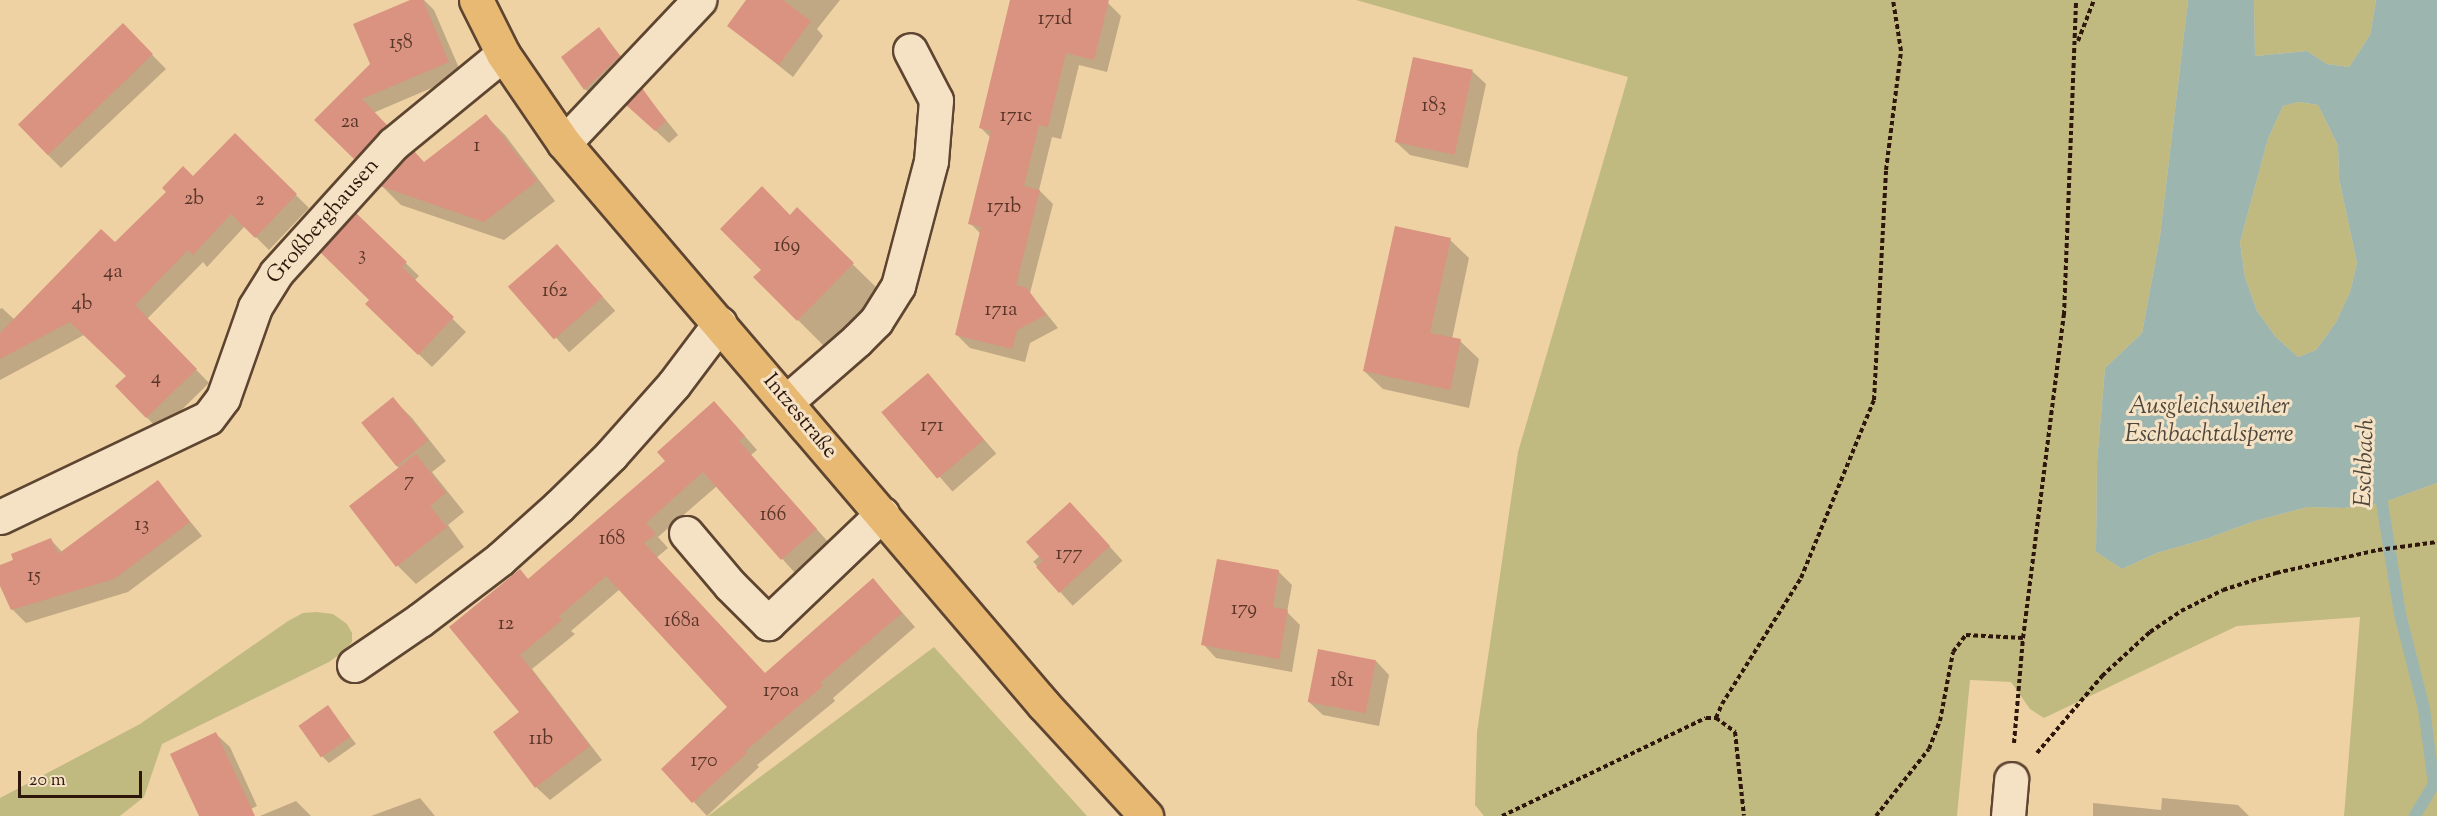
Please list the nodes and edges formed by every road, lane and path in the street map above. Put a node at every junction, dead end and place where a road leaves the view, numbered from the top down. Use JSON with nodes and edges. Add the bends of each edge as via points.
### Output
{"nodes":[{"id":1,"x":477,"y":0,"type":"edge"},
{"id":2,"x":699,"y":0,"type":"edge"},
{"id":3,"x":1893,"y":0,"type":"edge"},
{"id":4,"x":2076,"y":0,"type":"edge"},
{"id":5,"x":2094,"y":0,"type":"edge"},
{"id":6,"x":2076,"y":45,"type":"junction"},
{"id":7,"x":910,"y":50,"type":"dead end"},
{"id":8,"x":503,"y":54,"type":"junction"},
{"id":9,"x":564,"y":143,"type":"junction"},
{"id":10,"x":720,"y":323,"type":"junction"},
{"id":11,"x":786,"y":402,"type":"junction"},
{"id":12,"x":882,"y":514,"type":"junction"},
{"id":13,"x":0,"y":517,"type":"edge"},
{"id":14,"x":686,"y":533,"type":"dead end"},
{"id":15,"x":2437,"y":542,"type":"edge"},
{"id":16,"x":2023,"y":638,"type":"junction"},
{"id":17,"x":354,"y":665,"type":"dead end"},
{"id":18,"x":1716,"y":718,"type":"junction"},
{"id":19,"x":2011,"y":779,"type":"junction"},
{"id":20,"x":1146,"y":816,"type":"edge"},
{"id":21,"x":1502,"y":816,"type":"edge"},
{"id":22,"x":1744,"y":816,"type":"edge"},
{"id":23,"x":1876,"y":816,"type":"edge"},
{"id":24,"x":2008,"y":816,"type":"edge"}],
"edges":[{"from":1,"to":8,"type":"main road","name":"Intzestraße"},
{"from":2,"to":9,"type":"street"},
{"from":3,"to":18,"type":"path","via":[[1901,51],[1887,170],[1874,400],[1801,578]]},
{"from":4,"to":6,"type":"path"},
{"from":5,"to":6,"type":"path"},
{"from":6,"to":16,"type":"path","via":[[2064,315]]},
{"from":7,"to":11,"type":"street","via":[[936,100],[931,161],[898,286],[863,333]]},
{"from":8,"to":9,"type":"main road","name":"Intzestraße"},
{"from":8,"to":13,"type":"street","name":"Großberghausen","via":[[393,144],[276,273],[255,307],[223,398],[208,418]]},
{"from":9,"to":10,"type":"main road","name":"Intzestraße"},
{"from":10,"to":11,"type":"main road","name":"Intzestraße"},
{"from":10,"to":17,"type":"street","via":[[658,402],[559,506],[500,559]]},
{"from":11,"to":12,"type":"main road","name":"Intzestraße"},
{"from":12,"to":14,"type":"street","via":[[768,623]]},
{"from":12,"to":20,"type":"main road","name":"Intzestraße","via":[[1044,705]]},
{"from":15,"to":19,"type":"path","via":[[2378,550],[2276,573],[2223,590],[2181,611],[2150,632],[2102,675],[2046,744]]},
{"from":16,"to":19,"type":"path"},
{"from":16,"to":23,"type":"path","via":[[1966,634],[1953,652],[1940,721],[1929,749]]},
{"from":18,"to":21,"type":"path","via":[[1706,718]]},
{"from":18,"to":22,"type":"path","via":[[1735,732]]},
{"from":19,"to":24,"type":"street"}]}
